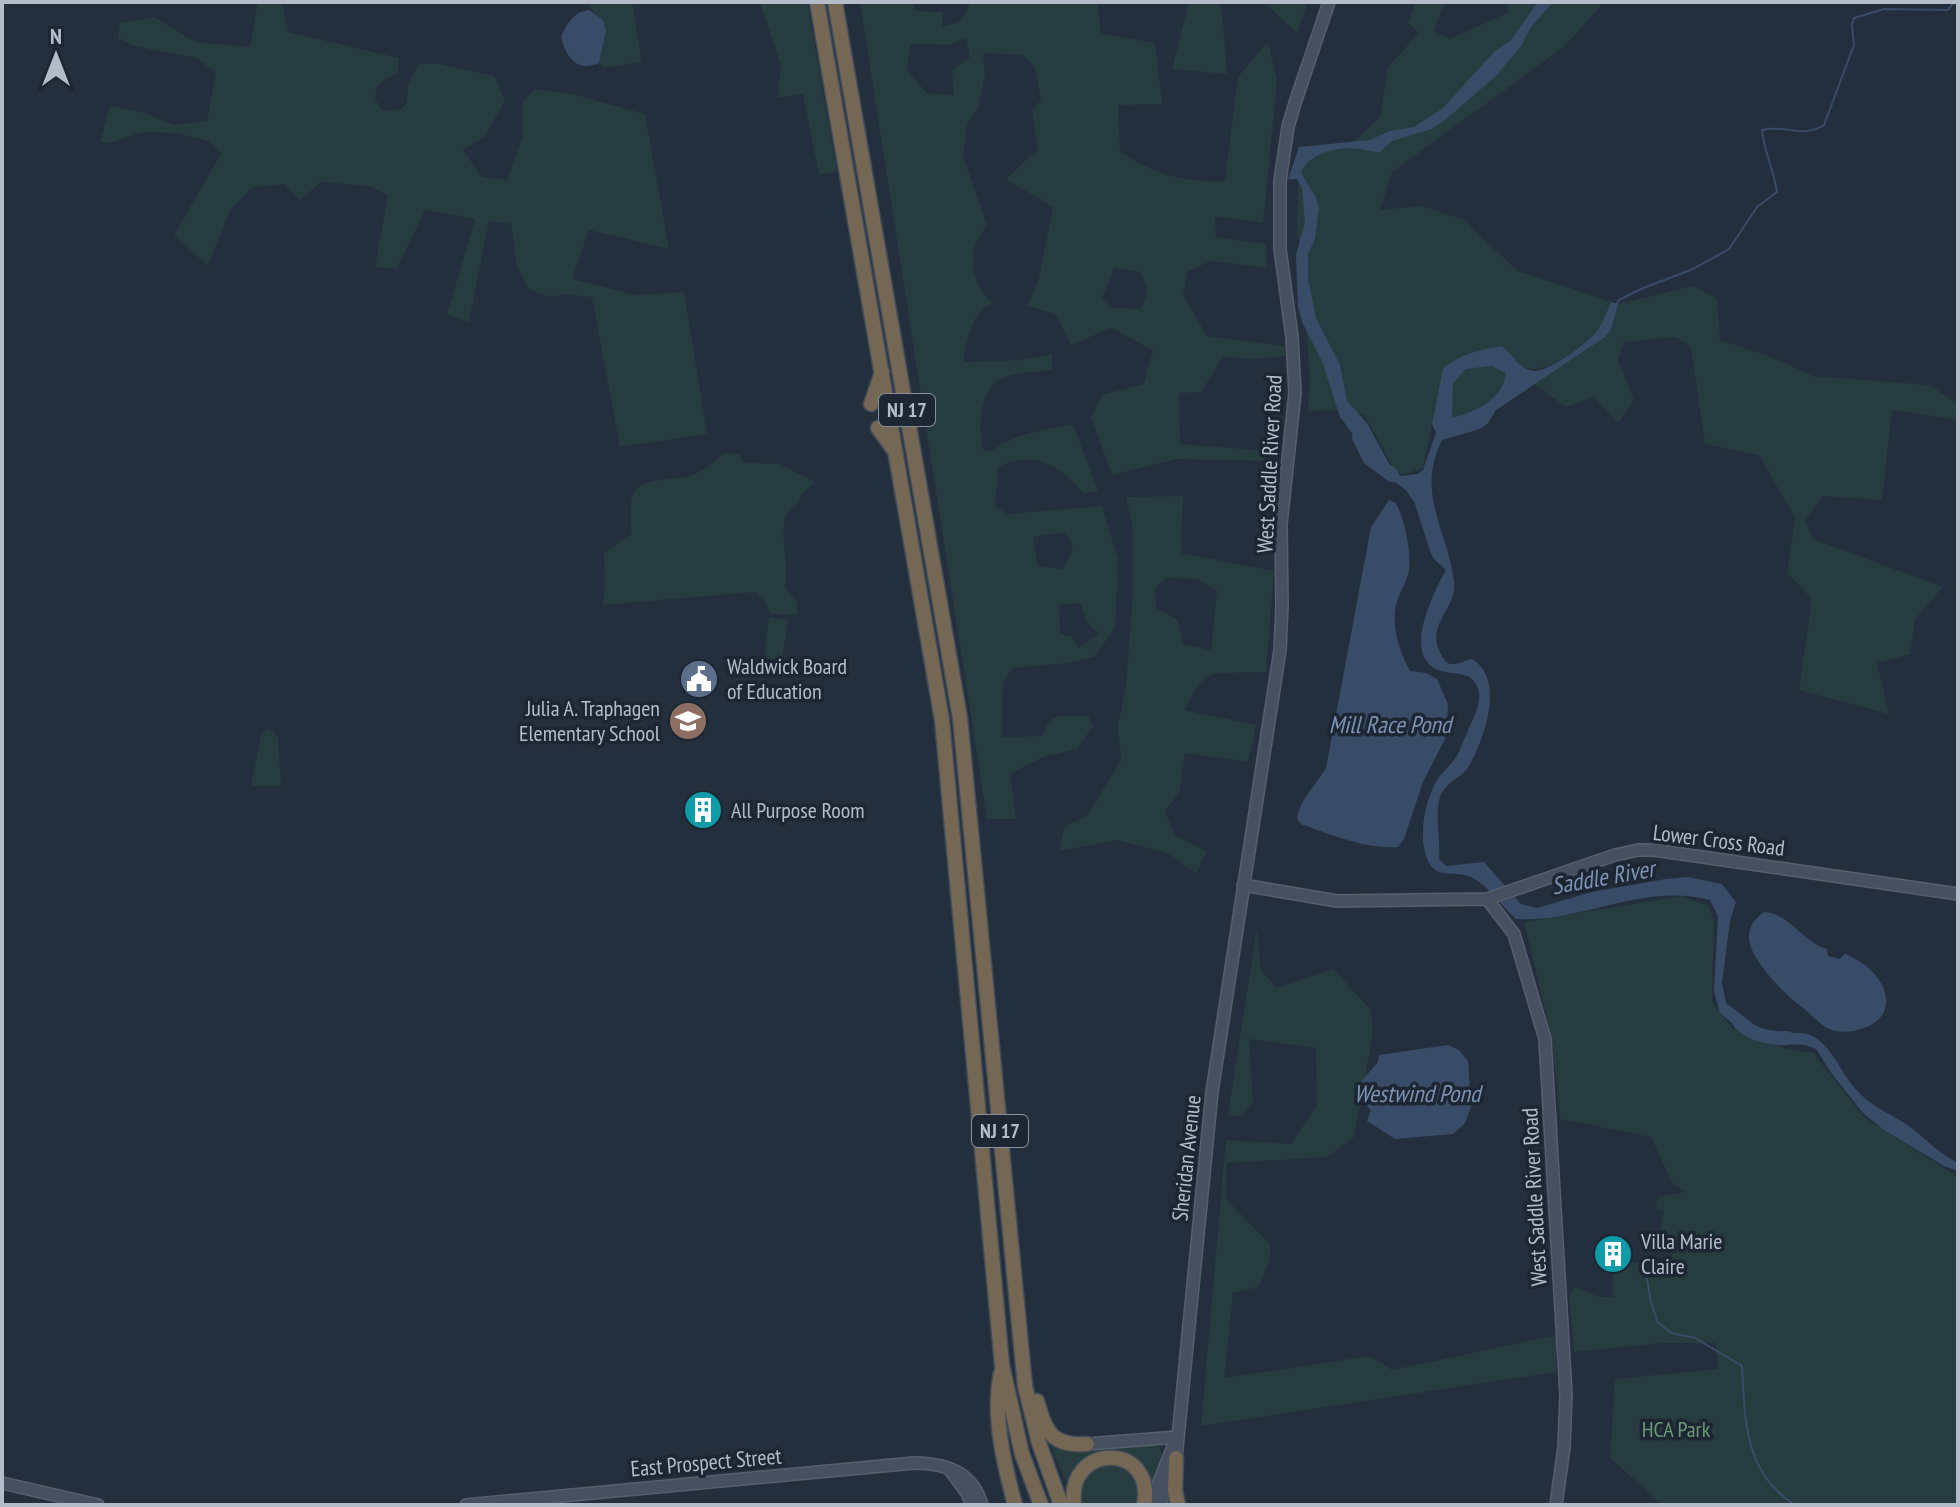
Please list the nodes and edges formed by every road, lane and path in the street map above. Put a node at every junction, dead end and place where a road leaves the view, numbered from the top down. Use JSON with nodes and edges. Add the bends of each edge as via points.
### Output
{"nodes":[{"id":1,"x":817,"y":2,"type":"edge"},
{"id":2,"x":835,"y":2,"type":"edge"},
{"id":3,"x":1329,"y":2,"type":"edge"},
{"id":4,"x":882,"y":371,"type":"junction"},
{"id":5,"x":871,"y":404,"type":"dead end"},
{"id":6,"x":878,"y":428,"type":"dead end"},
{"id":7,"x":897,"y":454,"type":"junction"},
{"id":8,"x":1243,"y":885,"type":"junction"},
{"id":9,"x":1958,"y":894,"type":"edge"},
{"id":10,"x":1490,"y":898,"type":"junction"},
{"id":11,"x":1018,"y":1328,"type":"junction"},
{"id":12,"x":1002,"y":1365,"type":"junction"},
{"id":13,"x":1178,"y":1437,"type":"junction"},
{"id":14,"x":1087,"y":1444,"type":"joint"},
{"id":15,"x":1176,"y":1458,"type":"junction"},
{"id":16,"x":949,"y":1469,"type":"junction"},
{"id":17,"x":2,"y":1483,"type":"edge"},
{"id":18,"x":98,"y":1505,"type":"edge"},
{"id":19,"x":466,"y":1505,"type":"edge"},
{"id":20,"x":972,"y":1505,"type":"edge"},
{"id":21,"x":982,"y":1505,"type":"edge"},
{"id":22,"x":1015,"y":1505,"type":"edge"},
{"id":23,"x":1041,"y":1505,"type":"edge"},
{"id":24,"x":1061,"y":1505,"type":"edge"},
{"id":25,"x":1074,"y":1505,"type":"edge"},
{"id":26,"x":1144,"y":1505,"type":"edge"},
{"id":27,"x":1150,"y":1505,"type":"edge"},
{"id":28,"x":1160,"y":1505,"type":"edge"},
{"id":29,"x":1178,"y":1505,"type":"edge"},
{"id":30,"x":1556,"y":1505,"type":"edge"}],
"edges":[{"from":1,"to":4,"type":"highway","number":"NJ 17"},
{"from":2,"to":11,"type":"highway","number":"NJ 17","via":[[960,718]]},
{"from":3,"to":8,"type":"street","name":"West Saddle River Road","via":[[1295,103],[1280,181],[1280,249],[1292,337],[1294,415],[1281,524],[1278,665]]},
{"from":4,"to":5,"type":"highway"},
{"from":4,"to":7,"type":"highway","number":"NJ 17"},
{"from":6,"to":7,"type":"highway"},
{"from":7,"to":12,"type":"highway","number":"NJ 17","via":[[944,735]]},
{"from":8,"to":10,"type":"street","name":"Lower Cross Road","via":[[1337,901]]},
{"from":8,"to":13,"type":"street","name":"Sheridan Avenue","via":[[1212,1092]]},
{"from":9,"to":10,"type":"street","name":"Lower Cross Road","via":[[1638,850]]},
{"from":10,"to":30,"type":"street","name":"West Saddle River Road","via":[[1514,934],[1545,1039],[1566,1394]]},
{"from":11,"to":14,"type":"highway","via":[[1046,1427],[1062,1443]]},
{"from":11,"to":24,"type":"highway","number":"NJ 17","via":[[1031,1415]]},
{"from":12,"to":22,"type":"highway","via":[[997,1391],[1000,1426]]},
{"from":12,"to":23,"type":"highway","number":"NJ 17"},
{"from":13,"to":14,"type":"street"},
{"from":13,"to":15,"type":"street","name":"Sheridan Avenue"},
{"from":13,"to":27,"type":"street","name":"Sheridan Avenue"},
{"from":15,"to":28,"type":"street","name":"Sheridan Avenue"},
{"from":15,"to":29,"type":"highway"},
{"from":16,"to":19,"type":"street","name":"East Prospect Street","via":[[931,1463],[897,1464]]},
{"from":16,"to":20,"type":"street"},
{"from":16,"to":21,"type":"street","via":[[969,1479]]},
{"from":17,"to":18,"type":"street"},
{"from":25,"to":26,"type":"highway","via":[[1081,1471],[1095,1460],[1112,1457],[1128,1461],[1140,1473]]}]}
